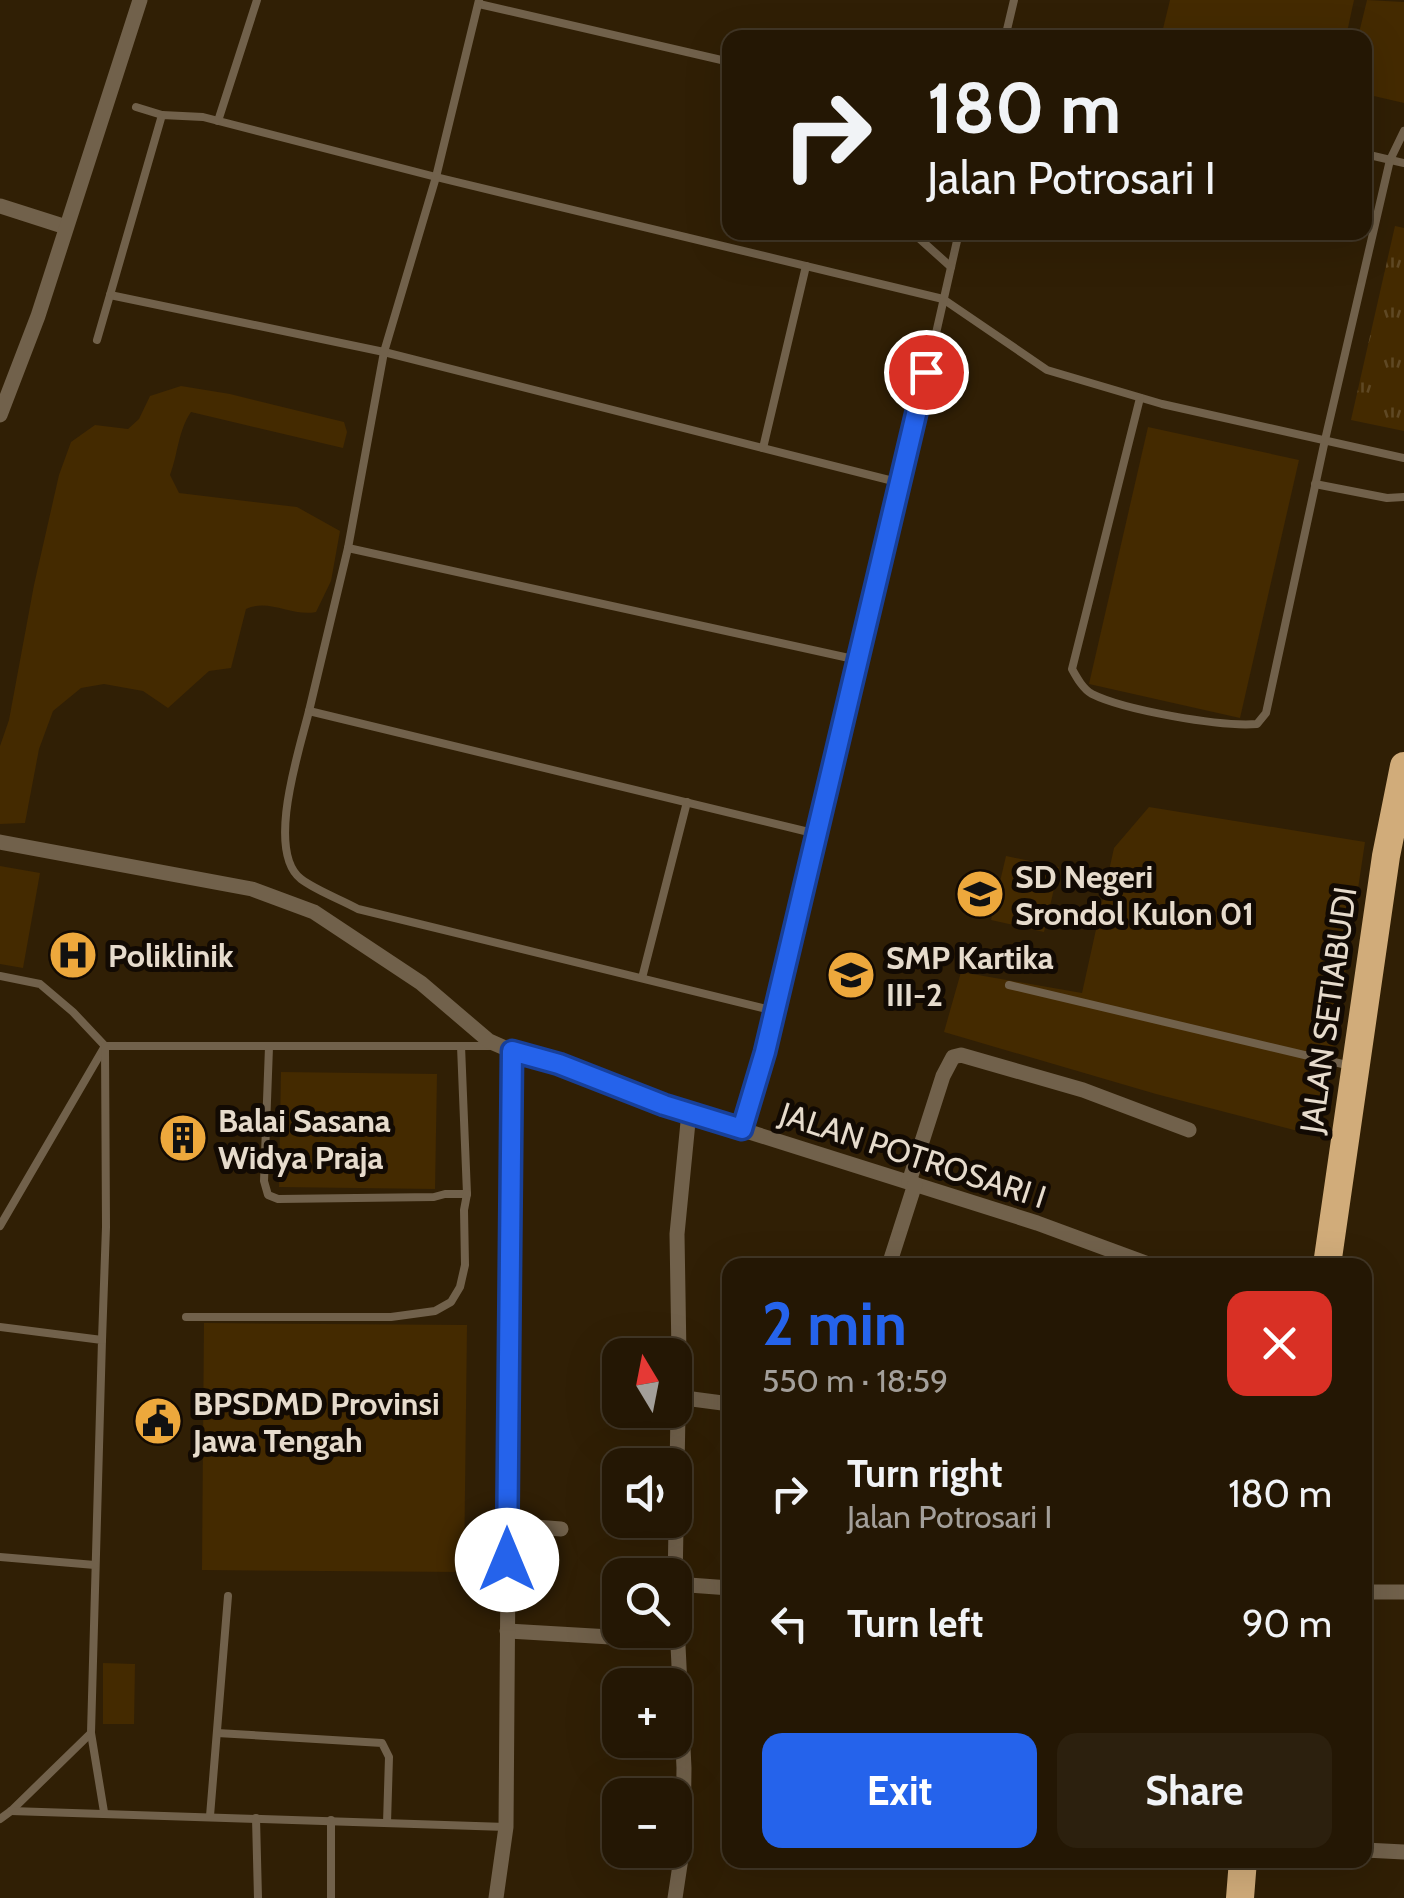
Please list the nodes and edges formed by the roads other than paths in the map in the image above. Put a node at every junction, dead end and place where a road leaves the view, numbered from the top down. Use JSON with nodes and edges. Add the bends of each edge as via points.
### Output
{"nodes":[{"id":1,"x":140,"y":0,"type":"edge"},
{"id":2,"x":257,"y":0,"type":"edge"},
{"id":3,"x":1014,"y":0,"type":"edge"},
{"id":4,"x":479,"y":2,"type":"edge"},
{"id":5,"x":1007,"y":30,"type":"edge"},
{"id":6,"x":722,"y":60,"type":"edge"},
{"id":7,"x":136,"y":108,"type":"dead end"},
{"id":8,"x":162,"y":116,"type":"junction"},
{"id":9,"x":218,"y":121,"type":"junction"},
{"id":10,"x":1404,"y":130,"type":"edge"},
{"id":11,"x":1372,"y":156,"type":"edge"},
{"id":12,"x":1390,"y":160,"type":"junction"},
{"id":13,"x":1404,"y":163,"type":"edge"},
{"id":14,"x":436,"y":177,"type":"junction"},
{"id":15,"x":0,"y":206,"type":"edge"},
{"id":16,"x":66,"y":227,"type":"junction"},
{"id":17,"x":1372,"y":238,"type":"edge"},
{"id":18,"x":921,"y":240,"type":"edge"},
{"id":19,"x":957,"y":240,"type":"edge"},
{"id":20,"x":1371,"y":240,"type":"edge"},
{"id":21,"x":806,"y":266,"type":"junction"},
{"id":22,"x":950,"y":267,"type":"junction"},
{"id":23,"x":110,"y":295,"type":"junction"},
{"id":24,"x":943,"y":299,"type":"junction"},
{"id":25,"x":97,"y":340,"type":"dead end"},
{"id":26,"x":384,"y":352,"type":"junction"},
{"id":27,"x":1140,"y":398,"type":"junction"},
{"id":28,"x":0,"y":416,"type":"edge"},
{"id":29,"x":1325,"y":440,"type":"junction"},
{"id":30,"x":762,"y":448,"type":"junction"},
{"id":31,"x":1404,"y":458,"type":"edge"},
{"id":32,"x":901,"y":483,"type":"junction"},
{"id":33,"x":1315,"y":484,"type":"junction"},
{"id":34,"x":1404,"y":498,"type":"edge"},
{"id":35,"x":348,"y":548,"type":"junction"},
{"id":36,"x":858,"y":660,"type":"junction"},
{"id":37,"x":309,"y":711,"type":"junction"},
{"id":38,"x":1404,"y":766,"type":"edge"},
{"id":39,"x":687,"y":802,"type":"junction"},
{"id":40,"x":817,"y":834,"type":"junction"},
{"id":41,"x":0,"y":842,"type":"edge"},
{"id":42,"x":1395,"y":858,"type":"edge"},
{"id":43,"x":0,"y":976,"type":"edge"},
{"id":44,"x":642,"y":978,"type":"junction"},
{"id":45,"x":1010,"y":985,"type":"dead end"},
{"id":46,"x":775,"y":1010,"type":"junction"},
{"id":47,"x":105,"y":1046,"type":"junction"},
{"id":48,"x":461,"y":1046,"type":"junction"},
{"id":49,"x":268,"y":1047,"type":"junction"},
{"id":50,"x":507,"y":1048,"type":"junction"},
{"id":51,"x":1355,"y":1067,"type":"junction"},
{"id":52,"x":689,"y":1112,"type":"junction"},
{"id":53,"x":742,"y":1129,"type":"junction"},
{"id":54,"x":1190,"y":1130,"type":"dead end"},
{"id":55,"x":912,"y":1183,"type":"junction"},
{"id":56,"x":467,"y":1194,"type":"junction"},
{"id":57,"x":0,"y":1226,"type":"edge"},
{"id":58,"x":891,"y":1258,"type":"edge"},
{"id":59,"x":1116,"y":1258,"type":"edge"},
{"id":60,"x":1328,"y":1258,"type":"edge"},
{"id":61,"x":186,"y":1318,"type":"dead end"},
{"id":62,"x":0,"y":1327,"type":"edge"},
{"id":63,"x":677,"y":1338,"type":"edge"},
{"id":64,"x":102,"y":1340,"type":"junction"},
{"id":65,"x":692,"y":1400,"type":"edge"},
{"id":66,"x":722,"y":1403,"type":"edge"},
{"id":67,"x":677,"y":1428,"type":"edge"},
{"id":68,"x":508,"y":1525,"type":"junction"},
{"id":69,"x":561,"y":1529,"type":"dead end"},
{"id":70,"x":0,"y":1557,"type":"edge"},
{"id":71,"x":676,"y":1558,"type":"edge"},
{"id":72,"x":95,"y":1565,"type":"junction"},
{"id":73,"x":692,"y":1585,"type":"edge"},
{"id":74,"x":722,"y":1587,"type":"edge"},
{"id":75,"x":1372,"y":1592,"type":"edge"},
{"id":76,"x":1404,"y":1592,"type":"edge"},
{"id":77,"x":228,"y":1596,"type":"dead end"},
{"id":78,"x":507,"y":1631,"type":"junction"},
{"id":79,"x":602,"y":1637,"type":"edge"},
{"id":80,"x":679,"y":1648,"type":"edge"},
{"id":81,"x":92,"y":1733,"type":"junction"},
{"id":82,"x":217,"y":1734,"type":"junction"},
{"id":83,"x":12,"y":1811,"type":"junction"},
{"id":84,"x":104,"y":1812,"type":"junction"},
{"id":85,"x":210,"y":1816,"type":"junction"},
{"id":86,"x":256,"y":1818,"type":"junction"},
{"id":87,"x":0,"y":1819,"type":"edge"},
{"id":88,"x":331,"y":1820,"type":"junction"},
{"id":89,"x":387,"y":1823,"type":"junction"},
{"id":90,"x":506,"y":1827,"type":"junction"},
{"id":91,"x":1372,"y":1850,"type":"edge"},
{"id":92,"x":1404,"y":1852,"type":"edge"},
{"id":93,"x":1242,"y":1868,"type":"edge"},
{"id":94,"x":258,"y":1898,"type":"edge"},
{"id":95,"x":332,"y":1898,"type":"edge"},
{"id":96,"x":496,"y":1898,"type":"edge"},
{"id":97,"x":675,"y":1898,"type":"edge"},
{"id":98,"x":1240,"y":1898,"type":"edge"}],
"edges":[{"from":1,"to":16,"type":"street"},
{"from":2,"to":9,"type":"lane"},
{"from":3,"to":5,"type":"lane"},
{"from":4,"to":6,"type":"lane"},
{"from":4,"to":14,"type":"lane"},
{"from":7,"to":8,"type":"lane"},
{"from":8,"to":9,"type":"lane"},
{"from":8,"to":23,"type":"lane"},
{"from":9,"to":14,"type":"lane"},
{"from":10,"to":12,"type":"lane"},
{"from":11,"to":12,"type":"lane"},
{"from":12,"to":13,"type":"lane"},
{"from":12,"to":17,"type":"lane"},
{"from":14,"to":21,"type":"lane"},
{"from":14,"to":26,"type":"lane"},
{"from":15,"to":16,"type":"street"},
{"from":16,"to":28,"type":"street"},
{"from":18,"to":22,"type":"lane"},
{"from":19,"to":22,"type":"lane"},
{"from":20,"to":29,"type":"lane"},
{"from":21,"to":24,"type":"lane"},
{"from":21,"to":30,"type":"lane"},
{"from":22,"to":24,"type":"lane"},
{"from":23,"to":25,"type":"lane"},
{"from":23,"to":26,"type":"lane"},
{"from":24,"to":27,"type":"lane","via":[[1047,370]]},
{"from":24,"to":32,"type":"lane"},
{"from":26,"to":30,"type":"lane"},
{"from":26,"to":35,"type":"lane"},
{"from":27,"to":29,"type":"lane"},
{"from":27,"to":33,"type":"lane","via":[[1072,670],[1088,692],[1131,707],[1256,724],[1266,713]]},
{"from":29,"to":31,"type":"lane"},
{"from":29,"to":33,"type":"lane"},
{"from":30,"to":32,"type":"lane"},
{"from":32,"to":36,"type":"lane"},
{"from":33,"to":34,"type":"lane"},
{"from":35,"to":36,"type":"lane"},
{"from":35,"to":37,"type":"lane"},
{"from":36,"to":40,"type":"lane"},
{"from":37,"to":39,"type":"lane"},
{"from":37,"to":44,"type":"lane","via":[[286,802],[285,848],[298,877],[358,908]]},
{"from":38,"to":42,"type":"highway","name":"JALAN SETIABUDI"},
{"from":39,"to":40,"type":"lane"},
{"from":39,"to":44,"type":"lane"},
{"from":40,"to":46,"type":"lane"},
{"from":41,"to":50,"type":"street","name":"JALAN POTROSARI I","via":[[252,888],[314,912]]},
{"from":42,"to":51,"type":"highway","name":"JALAN SETIABUDI"},
{"from":43,"to":47,"type":"lane","via":[[40,984]]},
{"from":44,"to":46,"type":"lane"},
{"from":45,"to":51,"type":"lane"},
{"from":46,"to":53,"type":"lane"},
{"from":47,"to":49,"type":"lane"},
{"from":47,"to":57,"type":"lane"},
{"from":47,"to":64,"type":"lane"},
{"from":48,"to":49,"type":"lane"},
{"from":48,"to":50,"type":"lane"},
{"from":48,"to":56,"type":"lane"},
{"from":49,"to":56,"type":"lane","via":[[268,1195],[278,1200]]},
{"from":50,"to":52,"type":"street","name":"JALAN POTROSARI I"},
{"from":50,"to":68,"type":"street"},
{"from":51,"to":60,"type":"highway","name":"JALAN SETIABUDI"},
{"from":52,"to":53,"type":"street","name":"JALAN POTROSARI I"},
{"from":52,"to":63,"type":"street"},
{"from":53,"to":55,"type":"street","name":"JALAN POTROSARI I"},
{"from":54,"to":55,"type":"street","via":[[961,1055],[948,1064]]},
{"from":55,"to":58,"type":"street"},
{"from":55,"to":59,"type":"street","name":"JALAN POTROSARI I","via":[[1037,1223]]},
{"from":56,"to":61,"type":"lane","via":[[460,1287],[452,1302],[435,1311],[391,1318]]},
{"from":62,"to":64,"type":"lane"},
{"from":64,"to":72,"type":"lane"},
{"from":65,"to":66,"type":"street"},
{"from":67,"to":71,"type":"street"},
{"from":68,"to":69,"type":"street"},
{"from":68,"to":78,"type":"street"},
{"from":70,"to":72,"type":"lane"},
{"from":72,"to":81,"type":"lane"},
{"from":73,"to":74,"type":"street"},
{"from":75,"to":76,"type":"street"},
{"from":77,"to":82,"type":"lane"},
{"from":78,"to":79,"type":"street"},
{"from":78,"to":90,"type":"street"},
{"from":80,"to":97,"type":"street","via":[[684,1845]]},
{"from":81,"to":83,"type":"lane"},
{"from":81,"to":84,"type":"lane"},
{"from":82,"to":85,"type":"lane"},
{"from":82,"to":89,"type":"lane","via":[[382,1742],[389,1758]]},
{"from":83,"to":84,"type":"lane"},
{"from":83,"to":87,"type":"lane"},
{"from":84,"to":85,"type":"lane"},
{"from":85,"to":86,"type":"lane"},
{"from":86,"to":88,"type":"lane"},
{"from":86,"to":94,"type":"lane"},
{"from":88,"to":89,"type":"lane"},
{"from":88,"to":95,"type":"lane"},
{"from":89,"to":90,"type":"lane"},
{"from":90,"to":96,"type":"street"},
{"from":91,"to":92,"type":"street"},
{"from":93,"to":98,"type":"highway"}]}
